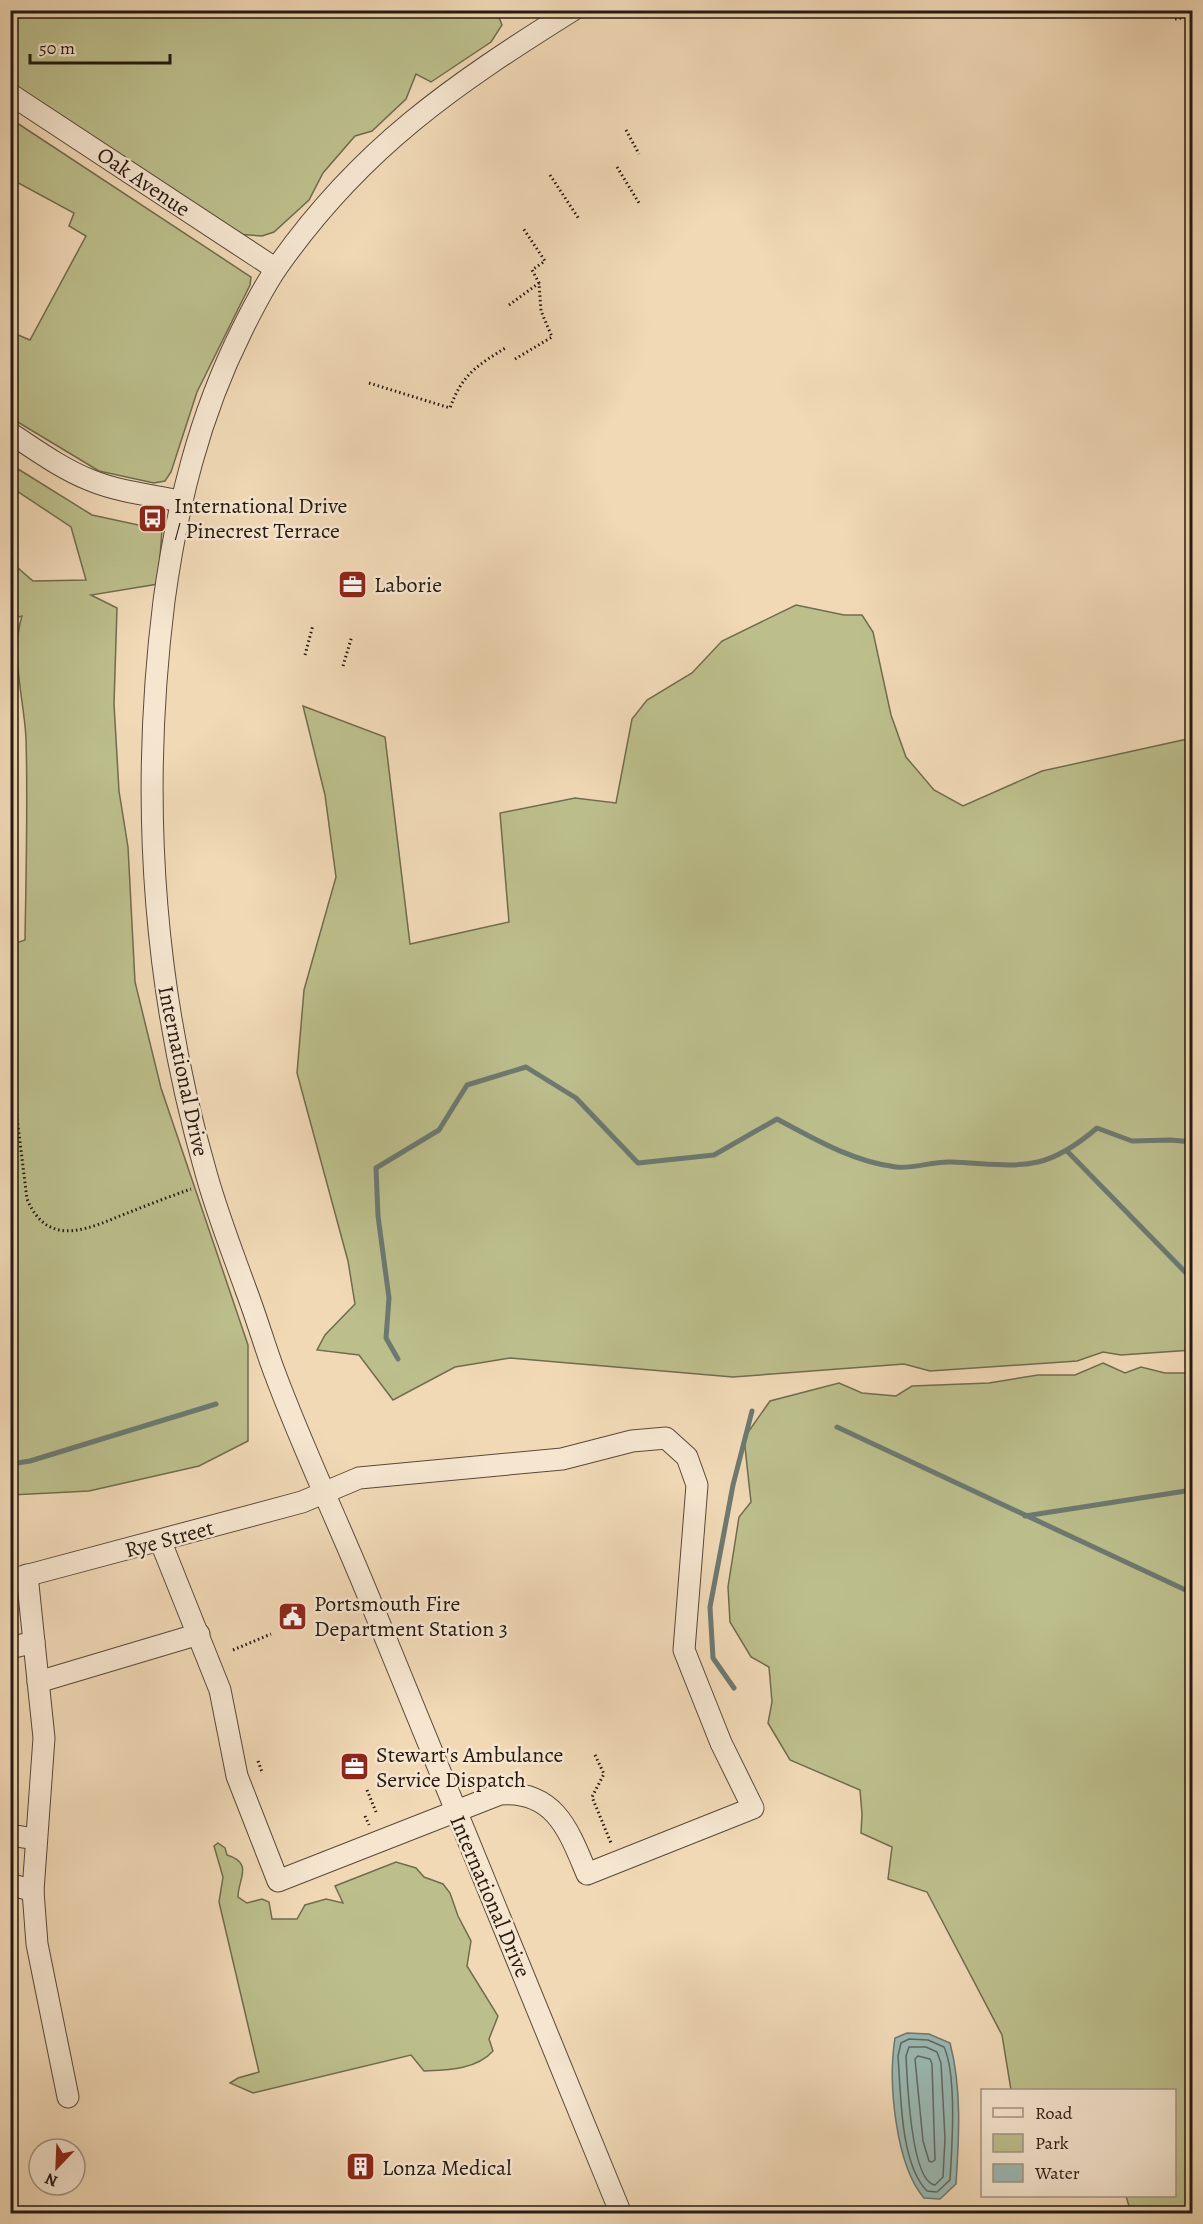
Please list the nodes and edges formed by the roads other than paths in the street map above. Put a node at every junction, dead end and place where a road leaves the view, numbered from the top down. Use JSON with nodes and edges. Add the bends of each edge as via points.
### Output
{"nodes":[{"id":1,"x":573,"y":10,"type":"edge"},
{"id":2,"x":10,"y":94,"type":"edge"},
{"id":3,"x":276,"y":269,"type":"junction"},
{"id":4,"x":10,"y":433,"type":"edge"},
{"id":5,"x":180,"y":501,"type":"junction"},
{"id":6,"x":326,"y":1491,"type":"junction"},
{"id":7,"x":160,"y":1540,"type":"junction"},
{"id":8,"x":19,"y":1578,"type":"edge"},
{"id":9,"x":199,"y":1634,"type":"junction"},
{"id":10,"x":34,"y":1642,"type":"junction"},
{"id":11,"x":10,"y":1648,"type":"edge"},
{"id":12,"x":38,"y":1682,"type":"junction"},
{"id":13,"x":455,"y":1812,"type":"junction"},
{"id":14,"x":10,"y":1835,"type":"edge"},
{"id":15,"x":35,"y":1839,"type":"junction"},
{"id":16,"x":10,"y":1884,"type":"edge"},
{"id":17,"x":33,"y":1891,"type":"junction"},
{"id":18,"x":68,"y":2097,"type":"dead end"},
{"id":19,"x":621,"y":2214,"type":"edge"}],
"edges":[{"from":1,"to":3,"type":"street","name":"International Drive","via":[[464,80],[412,119],[318,212]]},
{"from":2,"to":3,"type":"street","name":"Oak Avenue"},
{"from":3,"to":5,"type":"street","name":"International Drive","via":[[218,381]]},
{"from":4,"to":5,"type":"street","via":[[90,480]]},
{"from":5,"to":6,"type":"street","name":"International Drive","via":[[157,656],[151,786],[157,917],[175,1047],[209,1183],[275,1373]]},
{"from":6,"to":7,"type":"street","name":"Rye Street","via":[[302,1502]]},
{"from":6,"to":13,"type":"street","name":"International Drive"},
{"from":6,"to":13,"type":"street","name":"Rye Street","via":[[358,1478],[562,1459],[632,1441],[666,1438],[687,1457],[696,1485],[684,1650],[721,1743],[753,1808],[586,1874],[562,1821],[541,1802],[528,1796],[500,1794]]},
{"from":7,"to":8,"type":"street","name":"Rye Street"},
{"from":7,"to":9,"type":"street"},
{"from":8,"to":10,"type":"street"},
{"from":9,"to":12,"type":"street"},
{"from":9,"to":13,"type":"street","via":[[223,1701],[237,1776],[278,1881]]},
{"from":10,"to":11,"type":"street"},
{"from":10,"to":12,"type":"street"},
{"from":12,"to":15,"type":"street","via":[[44,1738]]},
{"from":13,"to":19,"type":"street","name":"International Drive"},
{"from":14,"to":15,"type":"street"},
{"from":15,"to":17,"type":"street"},
{"from":16,"to":17,"type":"street"},
{"from":17,"to":18,"type":"street","via":[[37,1944]]}]}
